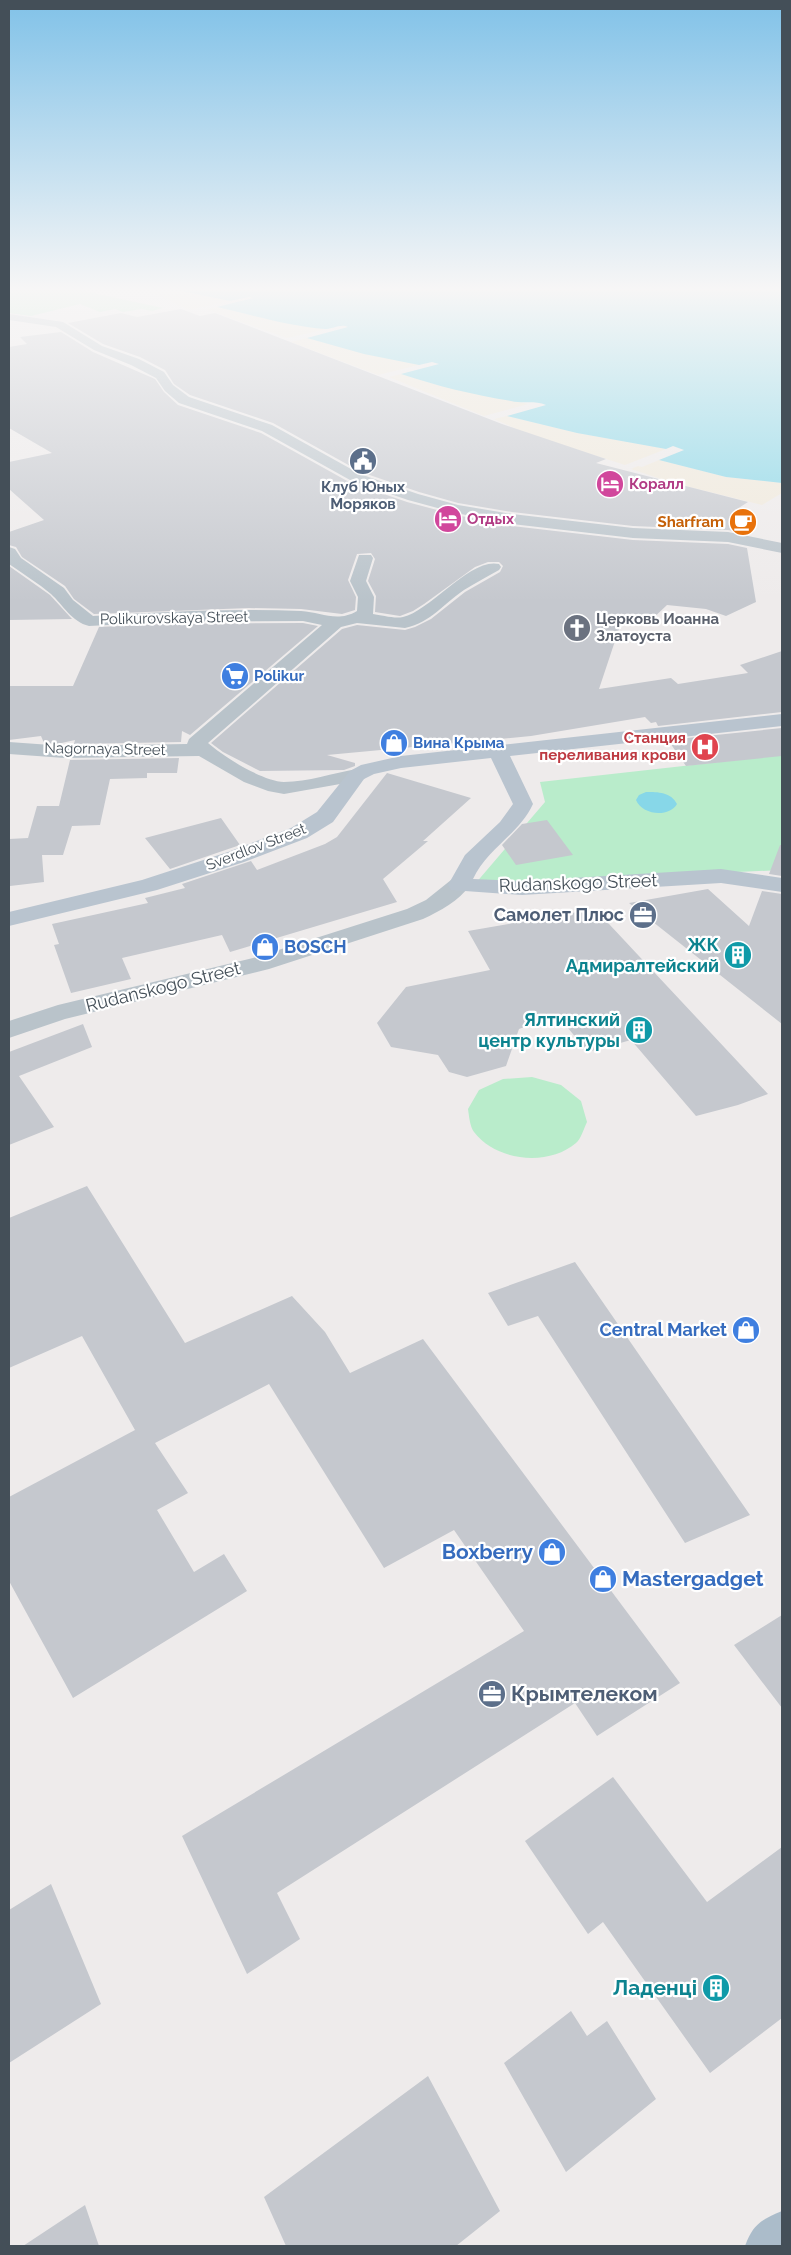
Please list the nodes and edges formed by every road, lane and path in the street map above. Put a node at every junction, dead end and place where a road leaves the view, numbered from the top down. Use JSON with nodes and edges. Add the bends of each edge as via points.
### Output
{"nodes":[{"id":1,"x":173,"y":391,"type":"edge"},
{"id":2,"x":782,"y":548,"type":"edge"},
{"id":3,"x":9,"y":552,"type":"edge"},
{"id":4,"x":365,"y":558,"type":"dead end"},
{"id":5,"x":493,"y":567,"type":"dead end"},
{"id":6,"x":357,"y":618,"type":"junction"},
{"id":7,"x":335,"y":624,"type":"junction"},
{"id":8,"x":782,"y":720,"type":"edge"},
{"id":9,"x":9,"y":748,"type":"edge"},
{"id":10,"x":202,"y":750,"type":"junction"},
{"id":11,"x":498,"y":752,"type":"junction"},
{"id":12,"x":357,"y":775,"type":"junction"},
{"id":13,"x":459,"y":885,"type":"junction"},
{"id":14,"x":782,"y":885,"type":"edge"},
{"id":15,"x":9,"y":919,"type":"edge"},
{"id":16,"x":9,"y":1030,"type":"edge"},
{"id":17,"x":782,"y":2236,"type":"edge"},
{"id":18,"x":770,"y":2246,"type":"edge"}],
"edges":[{"from":1,"to":2,"type":"street","via":[[184,400],[267,428],[355,477],[456,508],[633,534],[728,537]]},
{"from":3,"to":7,"type":"street","name":"Polikurovskaya Street","via":[[15,561],[58,592],[89,621],[303,616]]},
{"from":4,"to":6,"type":"street","via":[[358,581],[366,596],[365,613]]},
{"from":5,"to":6,"type":"street","via":[[457,587],[428,612],[405,623]]},
{"from":6,"to":7,"type":"street"},
{"from":7,"to":10,"type":"street","via":[[196,744]]},
{"from":8,"to":11,"type":"main road"},
{"from":9,"to":10,"type":"street","name":"Nagornaya Street","via":[[65,752]]},
{"from":10,"to":12,"type":"street","via":[[272,787],[284,788]]},
{"from":11,"to":12,"type":"main road","via":[[401,762],[368,769]]},
{"from":11,"to":13,"type":"main road","via":[[522,804],[518,816],[473,858]]},
{"from":12,"to":15,"type":"main road","name":"Sverdlov Street","via":[[325,818],[299,833],[149,885]]},
{"from":13,"to":14,"type":"main road","name":"Rudanskogo Street","via":[[522,888],[721,876]]},
{"from":13,"to":16,"type":"street","name":"Rudanskogo Street","via":[[434,905],[415,914],[350,935],[260,964],[58,1013]]},
{"from":17,"to":18,"type":"main road"}]}
